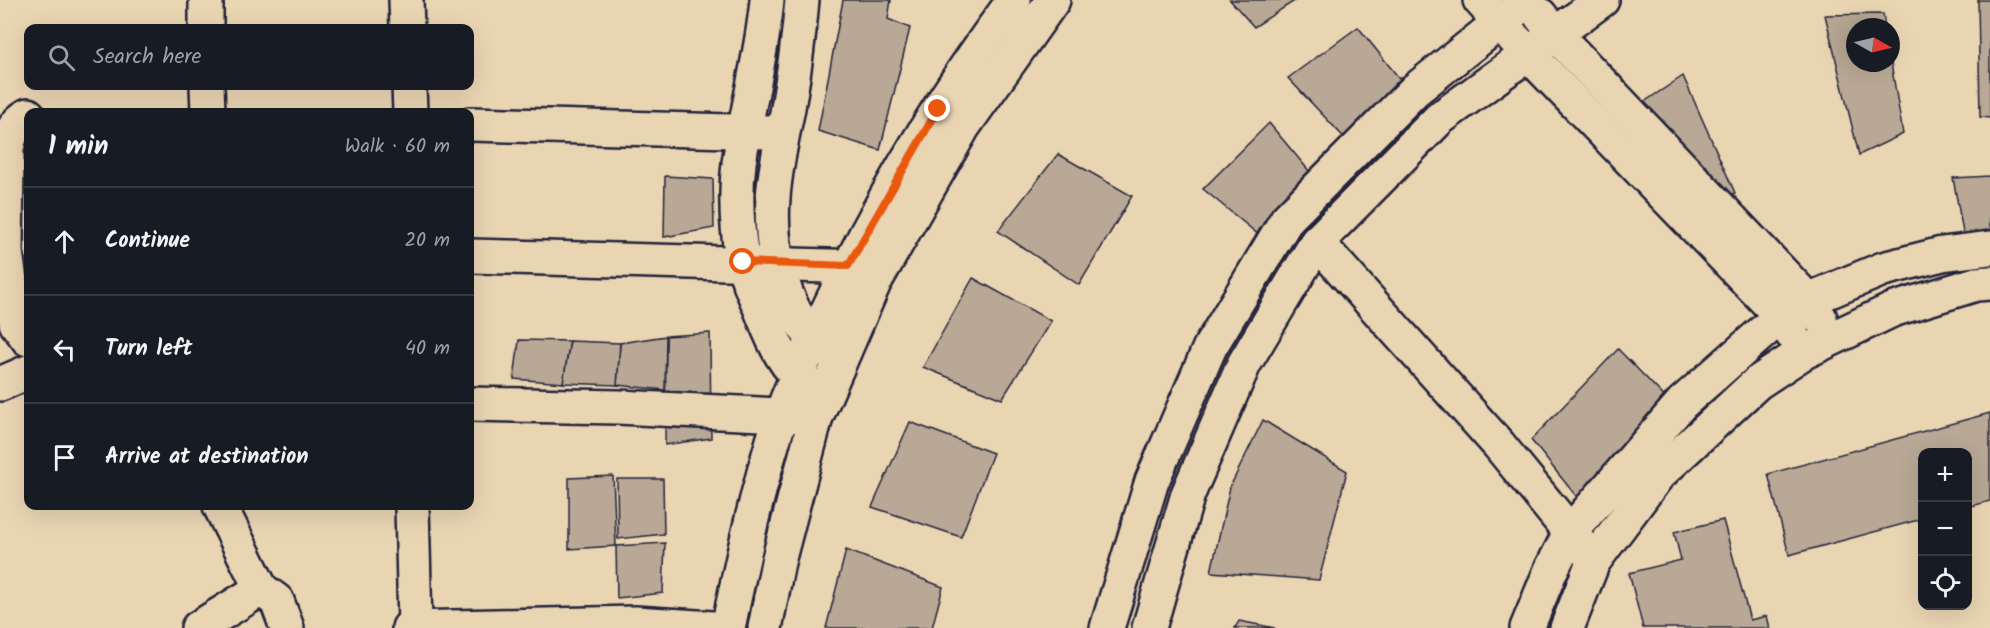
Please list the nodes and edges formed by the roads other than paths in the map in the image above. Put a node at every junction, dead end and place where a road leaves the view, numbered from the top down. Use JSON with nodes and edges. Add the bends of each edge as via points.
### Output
{"nodes":[{"id":1,"x":206,"y":0,"type":"edge"},
{"id":2,"x":406,"y":0,"type":"edge"},
{"id":3,"x":767,"y":0,"type":"edge"},
{"id":4,"x":802,"y":0,"type":"edge"},
{"id":5,"x":1014,"y":0,"type":"edge"},
{"id":6,"x":1053,"y":0,"type":"edge"},
{"id":7,"x":1528,"y":0,"type":"edge"},
{"id":8,"x":1602,"y":0,"type":"edge"},
{"id":9,"x":1491,"y":11,"type":"edge"},
{"id":10,"x":206,"y":24,"type":"edge"},
{"id":11,"x":407,"y":24,"type":"edge"},
{"id":12,"x":1554,"y":33,"type":"junction"},
{"id":13,"x":1528,"y":54,"type":"junction"},
{"id":14,"x":207,"y":90,"type":"edge"},
{"id":15,"x":409,"y":90,"type":"edge"},
{"id":16,"x":208,"y":108,"type":"edge"},
{"id":17,"x":410,"y":108,"type":"edge"},
{"id":18,"x":474,"y":124,"type":"edge"},
{"id":19,"x":13,"y":127,"type":"edge"},
{"id":20,"x":746,"y":129,"type":"junction"},
{"id":21,"x":782,"y":134,"type":"junction"},
{"id":22,"x":1317,"y":242,"type":"junction"},
{"id":23,"x":1990,"y":248,"type":"edge"},
{"id":24,"x":17,"y":252,"type":"edge"},
{"id":25,"x":474,"y":256,"type":"edge"},
{"id":26,"x":743,"y":262,"type":"junction"},
{"id":27,"x":778,"y":263,"type":"junction"},
{"id":28,"x":848,"y":266,"type":"junction"},
{"id":29,"x":882,"y":267,"type":"junction"},
{"id":30,"x":1990,"y":283,"type":"edge"},
{"id":31,"x":1808,"y":300,"type":"junction"},
{"id":32,"x":1781,"y":316,"type":"junction"},
{"id":33,"x":15,"y":329,"type":"edge"},
{"id":34,"x":1833,"y":337,"type":"junction"},
{"id":35,"x":813,"y":340,"type":"junction"},
{"id":36,"x":1804,"y":352,"type":"junction"},
{"id":37,"x":840,"y":359,"type":"junction"},
{"id":38,"x":24,"y":374,"type":"edge"},
{"id":39,"x":796,"y":377,"type":"junction"},
{"id":40,"x":0,"y":384,"type":"edge"},
{"id":41,"x":474,"y":404,"type":"edge"},
{"id":42,"x":820,"y":407,"type":"junction"},
{"id":43,"x":781,"y":415,"type":"junction"},
{"id":44,"x":222,"y":510,"type":"edge"},
{"id":45,"x":412,"y":510,"type":"edge"},
{"id":46,"x":1571,"y":531,"type":"junction"},
{"id":47,"x":1593,"y":562,"type":"junction"},
{"id":48,"x":261,"y":589,"type":"junction"},
{"id":49,"x":412,"y":627,"type":"edge"},
{"id":50,"x":198,"y":628,"type":"edge"},
{"id":51,"x":286,"y":628,"type":"edge"},
{"id":52,"x":713,"y":628,"type":"edge"},
{"id":53,"x":728,"y":628,"type":"edge"},
{"id":54,"x":765,"y":628,"type":"edge"},
{"id":55,"x":1107,"y":628,"type":"edge"},
{"id":56,"x":1149,"y":628,"type":"edge"},
{"id":57,"x":1527,"y":628,"type":"edge"},
{"id":58,"x":1567,"y":628,"type":"edge"}],
"edges":[{"from":1,"to":10,"type":"street"},
{"from":2,"to":11,"type":"street"},
{"from":3,"to":20,"type":"street"},
{"from":4,"to":21,"type":"street"},
{"from":5,"to":28,"type":"street","via":[[938,109]]},
{"from":6,"to":29,"type":"street","via":[[963,127]]},
{"from":7,"to":9,"type":"street"},
{"from":7,"to":12,"type":"street"},
{"from":8,"to":12,"type":"street"},
{"from":9,"to":13,"type":"street"},
{"from":9,"to":55,"type":"street","via":[[1287,219],[1210,347],[1152,481]]},
{"from":12,"to":13,"type":"street"},
{"from":12,"to":31,"type":"street"},
{"from":13,"to":22,"type":"street","via":[[1440,119]]},
{"from":13,"to":32,"type":"street"},
{"from":14,"to":16,"type":"street"},
{"from":15,"to":17,"type":"street"},
{"from":18,"to":20,"type":"street"},
{"from":19,"to":24,"type":"street","via":[[6,149]]},
{"from":20,"to":21,"type":"street"},
{"from":20,"to":26,"type":"street","via":[[736,207]]},
{"from":21,"to":27,"type":"street","via":[[773,200]]},
{"from":22,"to":46,"type":"street"},
{"from":22,"to":56,"type":"street","via":[[1244,364],[1188,494]]},
{"from":23,"to":31,"type":"street","via":[[1942,254],[1883,269]]},
{"from":24,"to":33,"type":"street"},
{"from":25,"to":26,"type":"street"},
{"from":26,"to":27,"type":"street"},
{"from":26,"to":39,"type":"street","via":[[779,352]]},
{"from":27,"to":28,"type":"street"},
{"from":27,"to":35,"type":"street","via":[[789,299]]},
{"from":28,"to":29,"type":"street"},
{"from":28,"to":35,"type":"street"},
{"from":29,"to":37,"type":"street"},
{"from":30,"to":34,"type":"street","via":[[1892,310]]},
{"from":31,"to":32,"type":"street"},
{"from":31,"to":34,"type":"street"},
{"from":32,"to":36,"type":"street"},
{"from":32,"to":46,"type":"street","via":[[1682,403]]},
{"from":34,"to":36,"type":"street"},
{"from":35,"to":37,"type":"street"},
{"from":35,"to":39,"type":"street"},
{"from":36,"to":47,"type":"street","via":[[1757,383],[1658,475]]},
{"from":37,"to":42,"type":"street"},
{"from":38,"to":40,"type":"street"},
{"from":39,"to":42,"type":"street"},
{"from":39,"to":43,"type":"street"},
{"from":41,"to":43,"type":"street"},
{"from":42,"to":43,"type":"street"},
{"from":42,"to":54,"type":"street","via":[[778,562]]},
{"from":43,"to":53,"type":"street","via":[[751,515]]},
{"from":44,"to":48,"type":"street"},
{"from":45,"to":49,"type":"street"},
{"from":46,"to":47,"type":"street"},
{"from":46,"to":57,"type":"street"},
{"from":47,"to":58,"type":"street"},
{"from":48,"to":50,"type":"street"},
{"from":48,"to":51,"type":"street","via":[[277,601]]},
{"from":49,"to":52,"type":"street","via":[[635,622]]}]}
